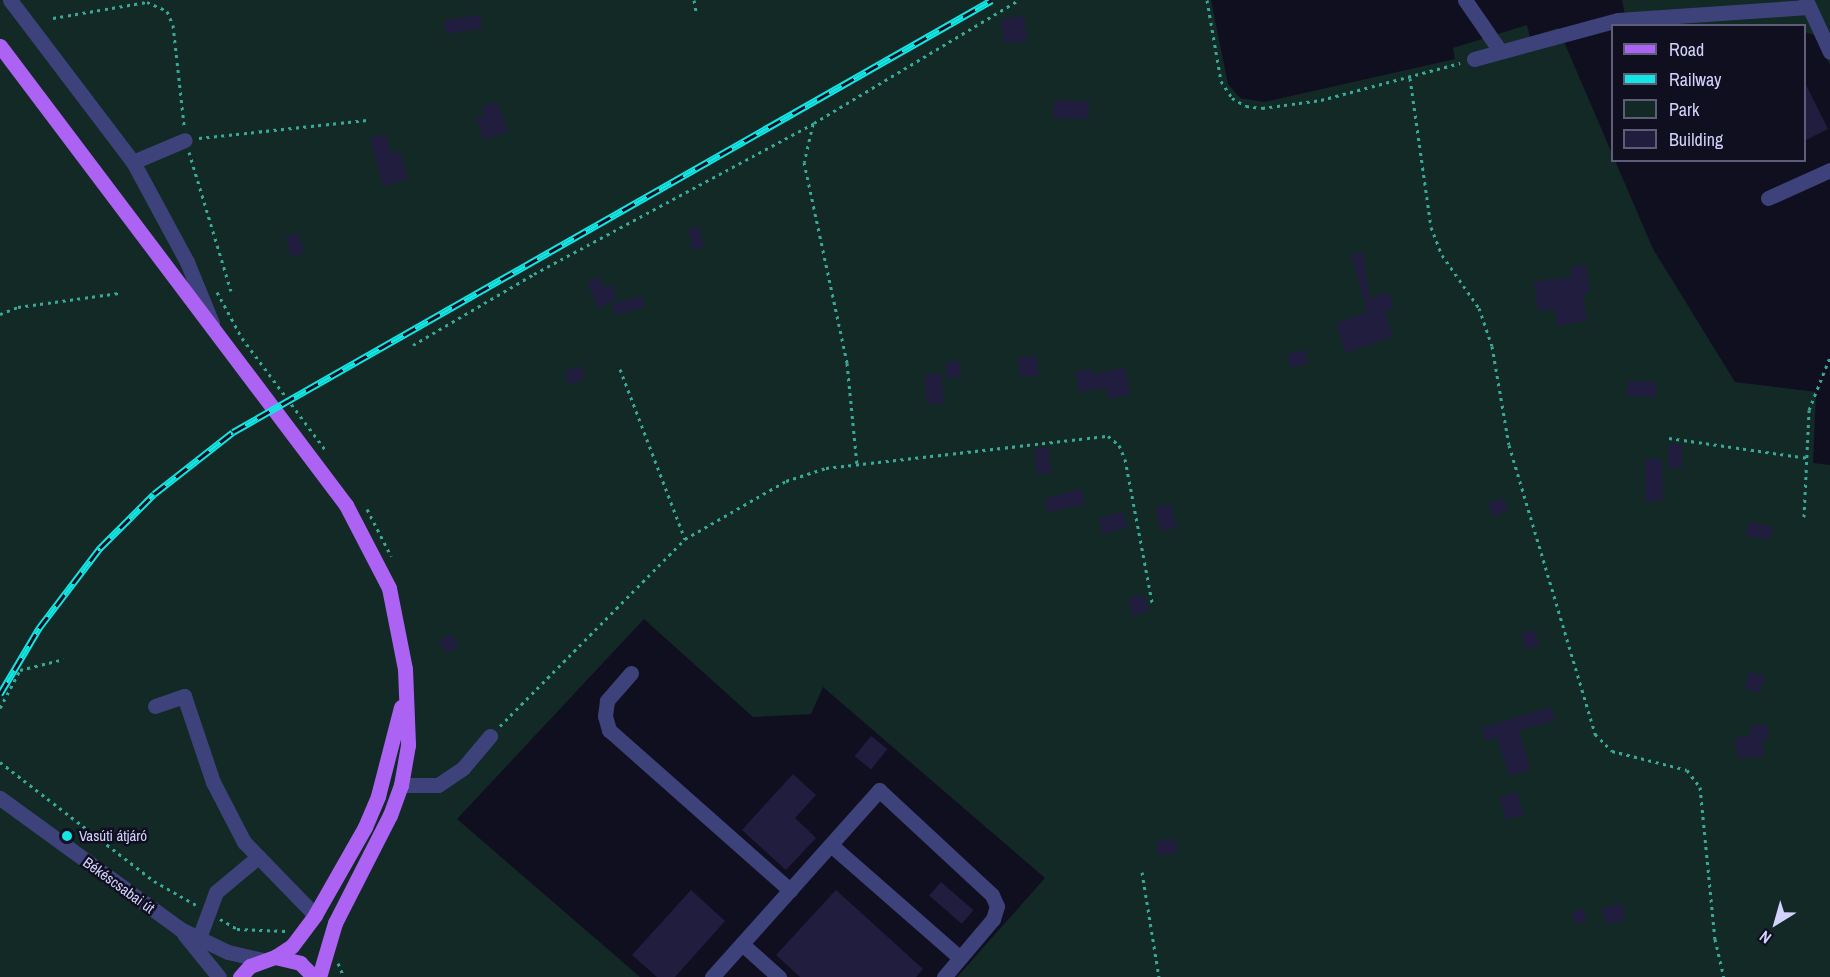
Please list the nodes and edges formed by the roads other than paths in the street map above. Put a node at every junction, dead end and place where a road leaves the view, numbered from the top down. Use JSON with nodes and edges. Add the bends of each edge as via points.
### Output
{"nodes":[{"id":1,"x":10,"y":0,"type":"edge"},
{"id":2,"x":1465,"y":0,"type":"edge"},
{"id":3,"x":1807,"y":3,"type":"edge"},
{"id":4,"x":0,"y":46,"type":"edge"},
{"id":5,"x":1500,"y":51,"type":"junction"},
{"id":6,"x":1830,"y":52,"type":"edge"},
{"id":7,"x":1474,"y":59,"type":"road end"},
{"id":8,"x":185,"y":140,"type":"road end"},
{"id":9,"x":133,"y":162,"type":"junction"},
{"id":10,"x":1830,"y":170,"type":"edge"},
{"id":11,"x":1768,"y":198,"type":"dead end"},
{"id":12,"x":214,"y":329,"type":"junction"},
{"id":13,"x":631,"y":673,"type":"dead end"},
{"id":14,"x":405,"y":689,"type":"junction"},
{"id":15,"x":155,"y":706,"type":"dead end"},
{"id":16,"x":490,"y":735,"type":"road end"},
{"id":17,"x":401,"y":785,"type":"junction"},
{"id":18,"x":0,"y":798,"type":"edge"},
{"id":19,"x":831,"y":845,"type":"junction"},
{"id":20,"x":258,"y":857,"type":"junction"},
{"id":21,"x":790,"y":890,"type":"junction"},
{"id":22,"x":315,"y":915,"type":"junction"},
{"id":23,"x":180,"y":929,"type":"junction"},
{"id":24,"x":199,"y":938,"type":"junction"},
{"id":25,"x":742,"y":944,"type":"junction"},
{"id":26,"x":268,"y":958,"type":"junction"},
{"id":27,"x":960,"y":958,"type":"junction"},
{"id":28,"x":219,"y":977,"type":"edge"},
{"id":29,"x":240,"y":977,"type":"edge"},
{"id":30,"x":314,"y":977,"type":"edge"},
{"id":31,"x":319,"y":977,"type":"edge"},
{"id":32,"x":712,"y":977,"type":"edge"},
{"id":33,"x":780,"y":977,"type":"edge"},
{"id":34,"x":944,"y":977,"type":"edge"}],
"edges":[{"from":1,"to":9,"type":"street"},
{"from":2,"to":5,"type":"street"},
{"from":3,"to":5,"type":"street","via":[[1618,20]]},
{"from":3,"to":6,"type":"street"},
{"from":4,"to":12,"type":"main road"},
{"from":5,"to":7,"type":"street"},
{"from":8,"to":9,"type":"street"},
{"from":9,"to":12,"type":"street","via":[[187,262]]},
{"from":10,"to":11,"type":"street"},
{"from":12,"to":14,"type":"main road","via":[[346,505],[371,547],[388,588],[400,633]]},
{"from":13,"to":21,"type":"street","via":[[607,701],[605,716],[609,730]]},
{"from":14,"to":17,"type":"main road","via":[[408,745]]},
{"from":14,"to":22,"type":"main road","via":[[378,796],[340,875]]},
{"from":15,"to":20,"type":"street","via":[[184,696],[213,782],[244,842]]},
{"from":16,"to":17,"type":"street","via":[[463,768],[438,785]]},
{"from":17,"to":31,"type":"main road","via":[[390,815],[335,923]]},
{"from":18,"to":23,"type":"street","name":"Békéscsabai út"},
{"from":19,"to":21,"type":"street"},
{"from":19,"to":27,"type":"street"},
{"from":19,"to":27,"type":"street","via":[[879,790],[992,895],[997,906],[993,919]]},
{"from":20,"to":22,"type":"street"},
{"from":20,"to":24,"type":"street","via":[[216,892]]},
{"from":21,"to":25,"type":"street"},
{"from":22,"to":26,"type":"main road","via":[[303,933]]},
{"from":23,"to":24,"type":"street","name":"Békéscsabai út"},
{"from":23,"to":28,"type":"street","name":"Békéscsabai út"},
{"from":24,"to":26,"type":"street","name":"Békéscsabai út","via":[[228,952]]},
{"from":25,"to":32,"type":"street"},
{"from":25,"to":33,"type":"street"},
{"from":26,"to":29,"type":"main road"},
{"from":26,"to":30,"type":"main road","via":[[300,963]]},
{"from":27,"to":34,"type":"street"}]}
